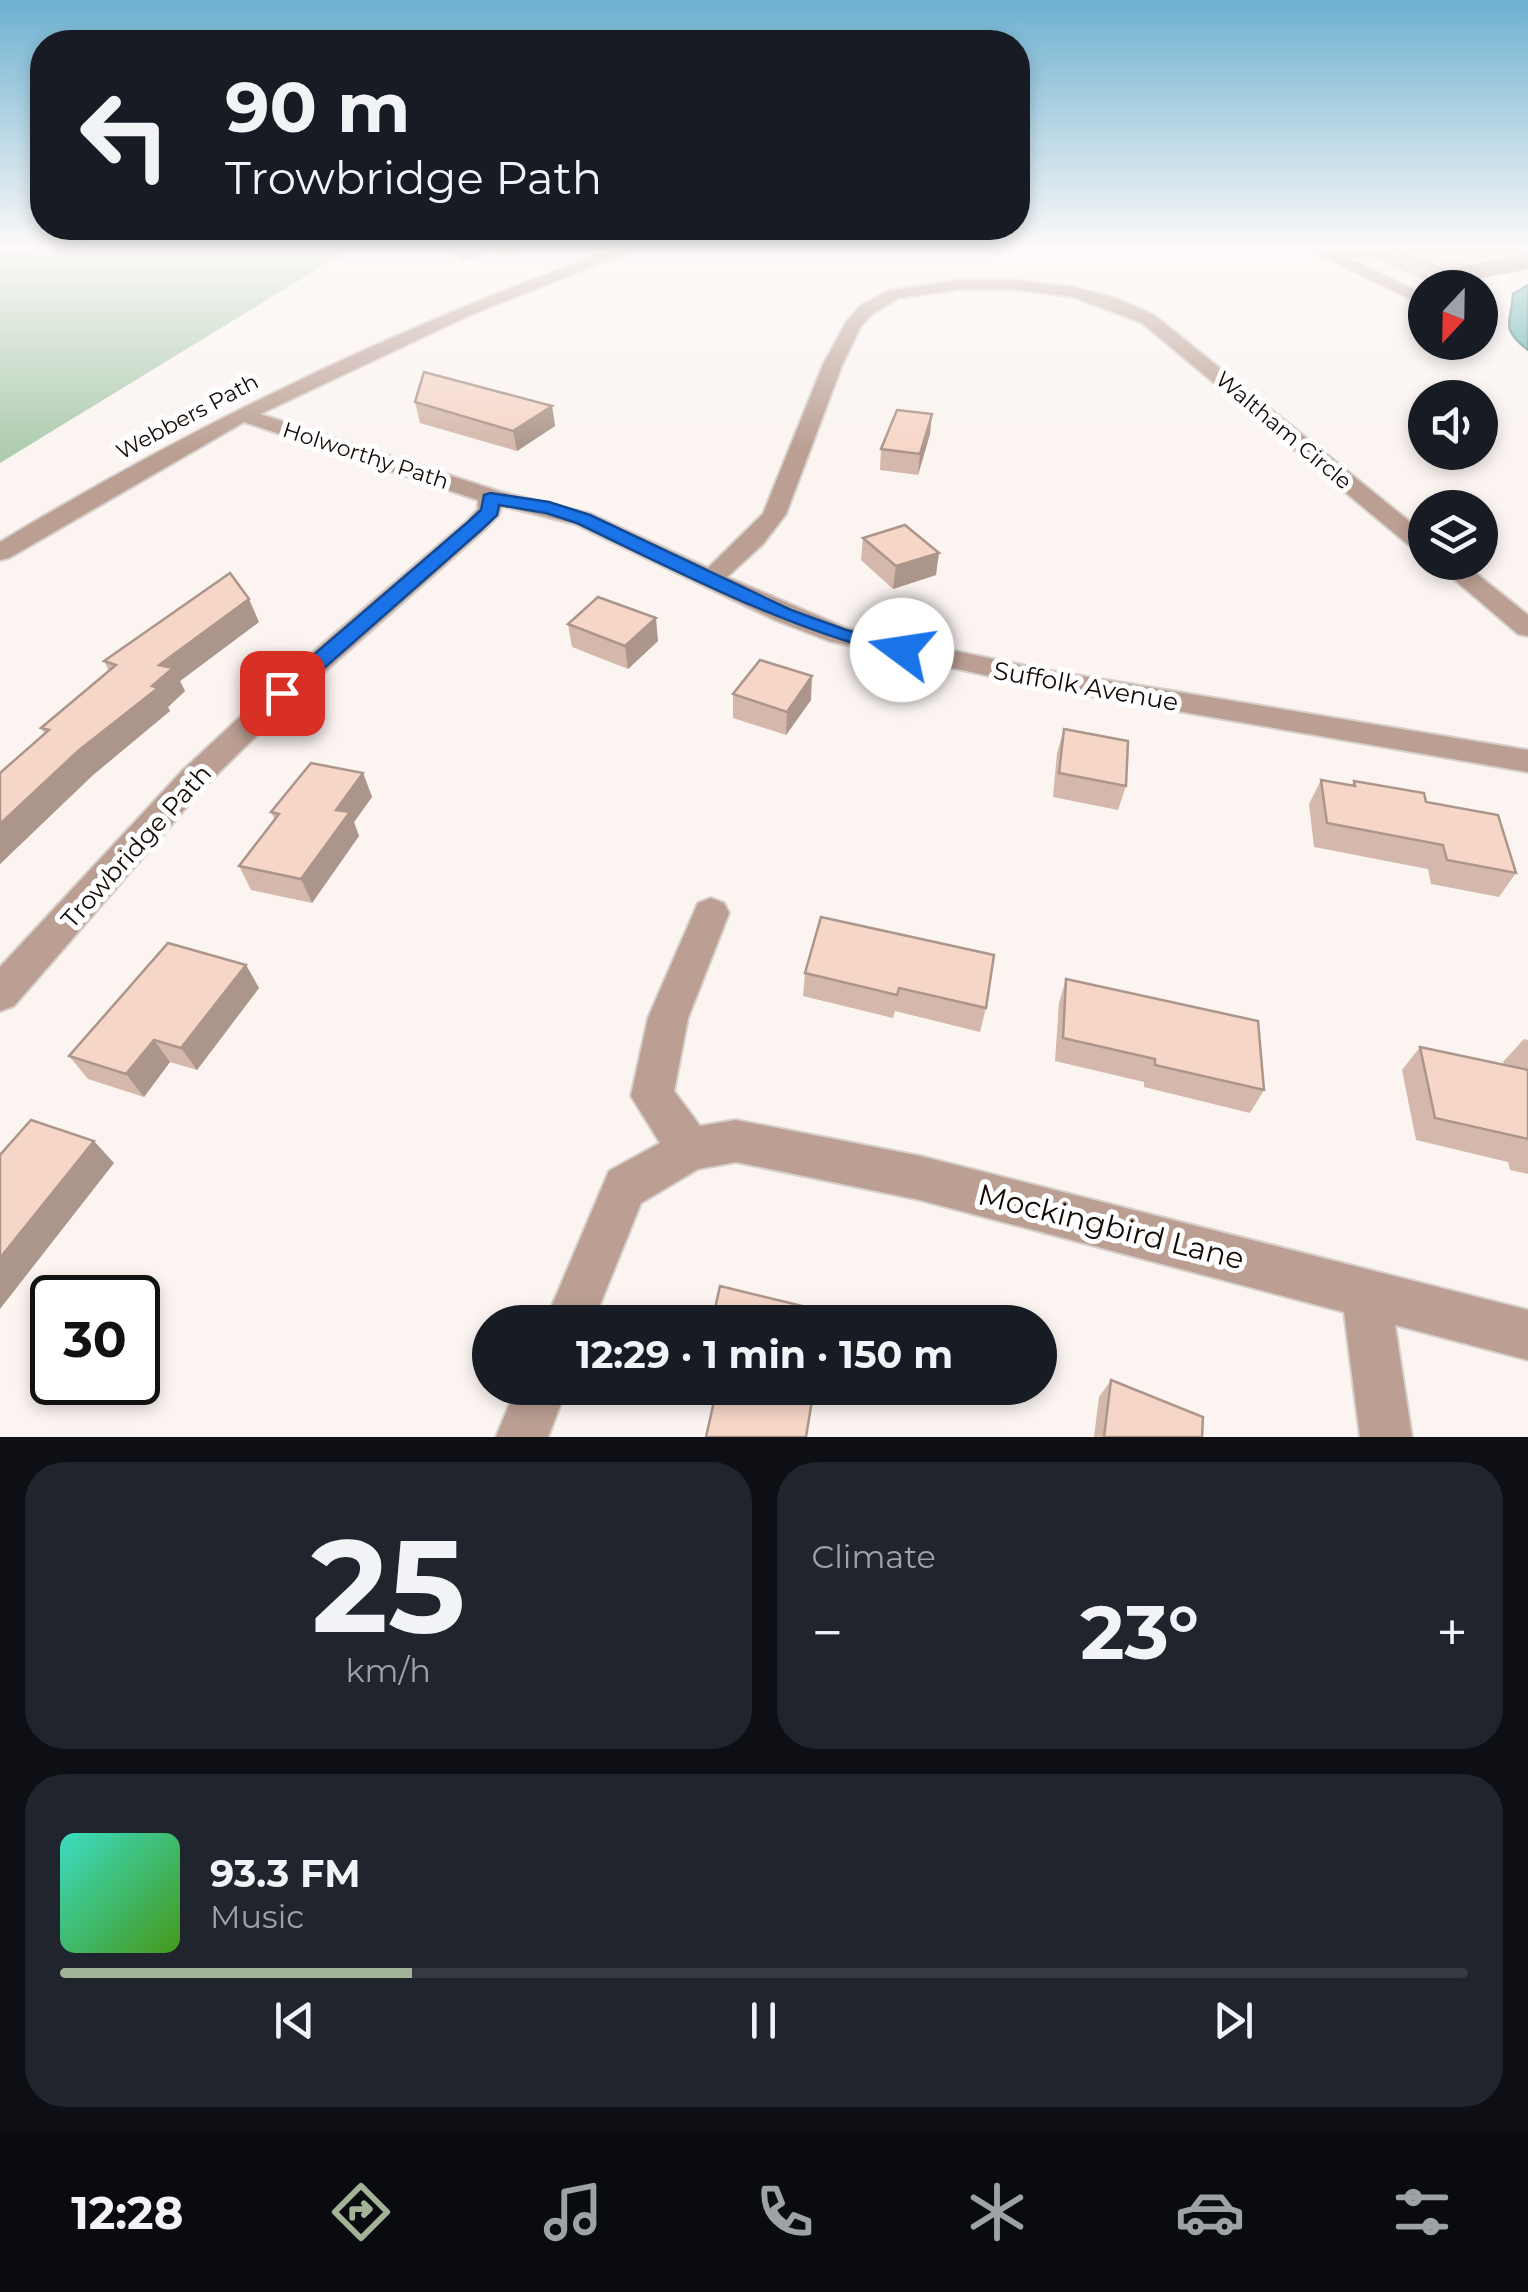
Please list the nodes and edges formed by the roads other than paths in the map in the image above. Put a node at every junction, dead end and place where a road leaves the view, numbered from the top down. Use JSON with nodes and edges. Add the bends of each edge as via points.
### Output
{"nodes":[{"id":1,"x":460,"y":316,"type":"edge"},
{"id":2,"x":861,"y":316,"type":"edge"},
{"id":3,"x":1141,"y":316,"type":"edge"},
{"id":4,"x":240,"y":414,"type":"junction"},
{"id":5,"x":490,"y":498,"type":"junction"},
{"id":6,"x":1408,"y":532,"type":"edge"},
{"id":7,"x":0,"y":553,"type":"edge"},
{"id":8,"x":712,"y":578,"type":"junction"},
{"id":9,"x":1468,"y":580,"type":"edge"},
{"id":10,"x":1528,"y":628,"type":"edge"},
{"id":11,"x":1528,"y":761,"type":"edge"},
{"id":12,"x":711,"y":914,"type":"dead end"},
{"id":13,"x":0,"y":994,"type":"edge"},
{"id":14,"x":692,"y":1148,"type":"junction"},
{"id":15,"x":1366,"y":1292,"type":"junction"},
{"id":16,"x":576,"y":1305,"type":"edge"},
{"id":17,"x":1528,"y":1335,"type":"edge"},
{"id":18,"x":535,"y":1405,"type":"edge"},
{"id":19,"x":522,"y":1437,"type":"edge"},
{"id":20,"x":1386,"y":1437,"type":"edge"}],
"edges":[{"from":1,"to":4,"type":"street","name":"Webbers Path"},
{"from":2,"to":8,"type":"street","name":"Waltham Circle","via":[[769,524]]},
{"from":3,"to":6,"type":"street","name":"Waltham Circle"},
{"from":4,"to":5,"type":"street","name":"Holworthy Path"},
{"from":4,"to":7,"type":"street","name":"Webbers Path"},
{"from":5,"to":8,"type":"street","name":"Suffolk Avenue","via":[[583,519]]},
{"from":5,"to":13,"type":"street","name":"Trowbridge Path","via":[[482,519],[192,779]]},
{"from":8,"to":11,"type":"street","name":"Suffolk Avenue","via":[[839,635],[934,658]]},
{"from":9,"to":10,"type":"street"},
{"from":12,"to":14,"type":"street","via":[[668,1018],[652,1096]]},
{"from":14,"to":15,"type":"street","name":"Mockingbird Lane","via":[[736,1141],[920,1178]]},
{"from":14,"to":16,"type":"street","via":[[625,1187]]},
{"from":15,"to":17,"type":"street","name":"Mockingbird Lane"},
{"from":15,"to":20,"type":"street"},
{"from":18,"to":19,"type":"street"}]}
